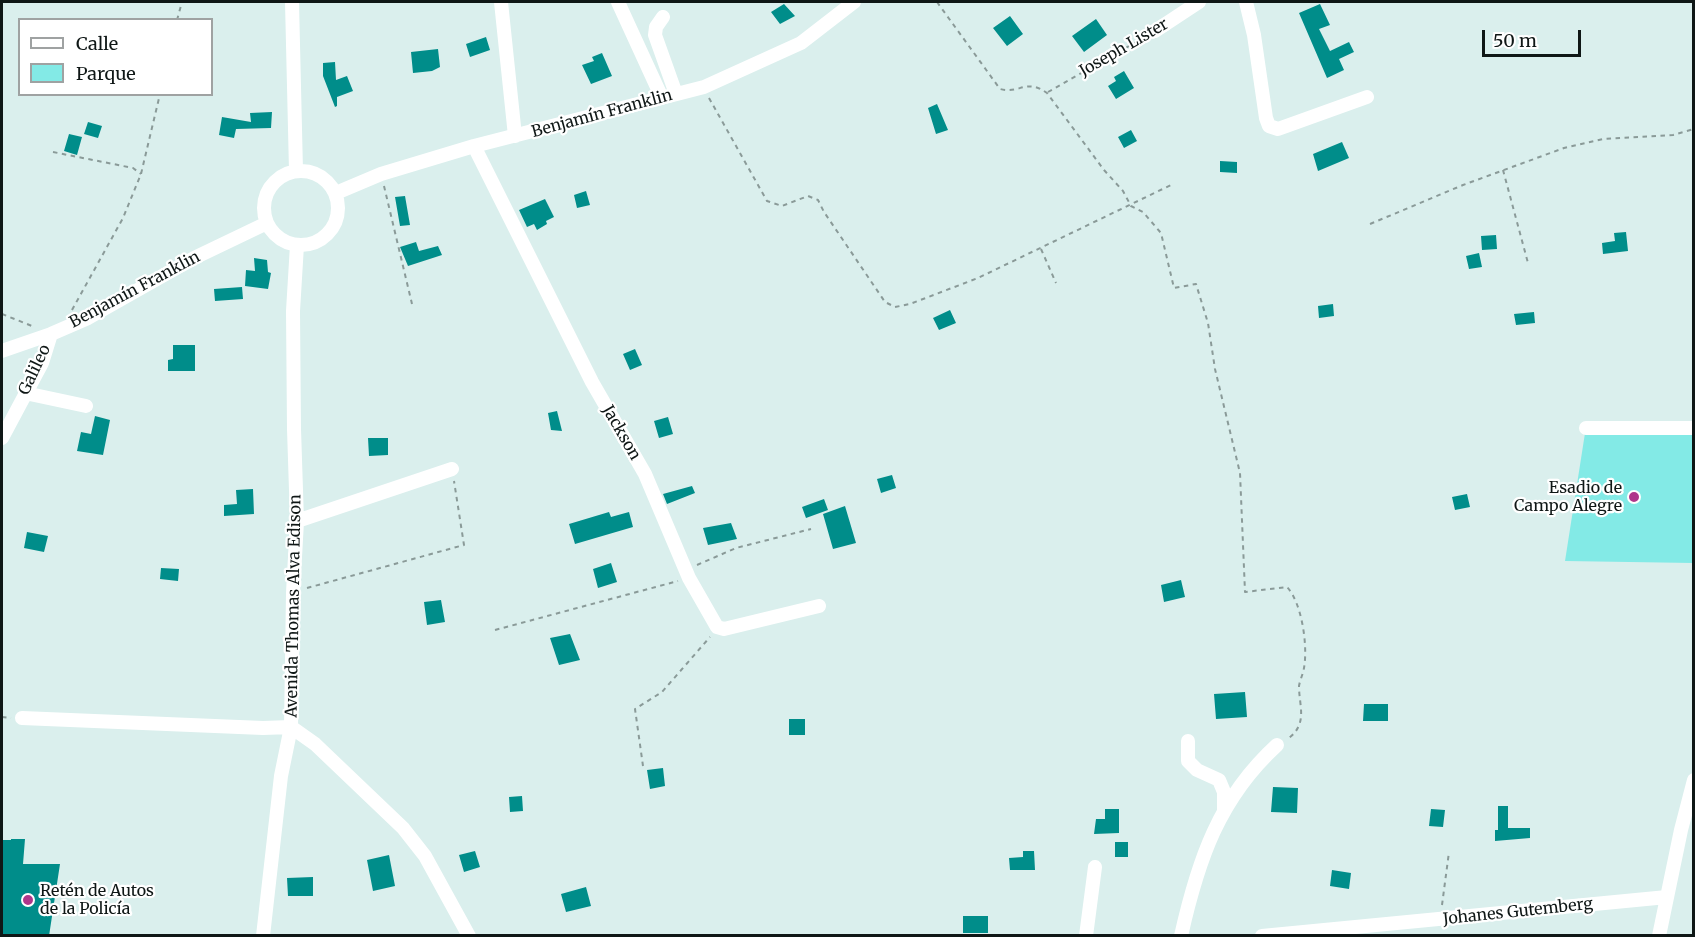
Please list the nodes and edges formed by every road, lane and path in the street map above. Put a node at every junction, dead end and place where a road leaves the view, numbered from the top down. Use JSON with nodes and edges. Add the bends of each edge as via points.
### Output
{"nodes":[{"id":1,"x":182,"y":2,"type":"edge"},
{"id":2,"x":292,"y":2,"type":"edge"},
{"id":3,"x":501,"y":2,"type":"edge"},
{"id":4,"x":618,"y":2,"type":"edge"},
{"id":5,"x":854,"y":2,"type":"edge"},
{"id":6,"x":937,"y":2,"type":"edge"},
{"id":7,"x":1199,"y":2,"type":"edge"},
{"id":8,"x":1246,"y":2,"type":"edge"},
{"id":9,"x":663,"y":17,"type":"dead end"},
{"id":10,"x":178,"y":18,"type":"edge"},
{"id":11,"x":1155,"y":31,"type":"joint"},
{"id":12,"x":704,"y":87,"type":"junction"},
{"id":13,"x":1047,"y":93,"type":"junction"},
{"id":14,"x":676,"y":94,"type":"junction"},
{"id":15,"x":160,"y":96,"type":"edge"},
{"id":16,"x":1368,"y":97,"type":"dead end"},
{"id":17,"x":662,"y":98,"type":"junction"},
{"id":18,"x":1694,"y":129,"type":"edge"},
{"id":19,"x":515,"y":136,"type":"junction"},
{"id":20,"x":474,"y":146,"type":"junction"},
{"id":21,"x":53,"y":152,"type":"dead end"},
{"id":22,"x":1503,"y":170,"type":"junction"},
{"id":23,"x":296,"y":171,"type":"junction"},
{"id":24,"x":141,"y":174,"type":"junction"},
{"id":25,"x":381,"y":174,"type":"junction"},
{"id":26,"x":1171,"y":185,"type":"dead end"},
{"id":27,"x":336,"y":193,"type":"junction"},
{"id":28,"x":1131,"y":206,"type":"junction"},
{"id":29,"x":267,"y":223,"type":"junction"},
{"id":30,"x":1370,"y":224,"type":"dead end"},
{"id":31,"x":297,"y":245,"type":"junction"},
{"id":32,"x":1041,"y":249,"type":"junction"},
{"id":33,"x":1528,"y":263,"type":"dead end"},
{"id":34,"x":1056,"y":282,"type":"dead end"},
{"id":35,"x":412,"y":304,"type":"dead end"},
{"id":36,"x":2,"y":314,"type":"edge"},
{"id":37,"x":57,"y":331,"type":"junction"},
{"id":38,"x":2,"y":351,"type":"edge"},
{"id":39,"x":25,"y":393,"type":"junction"},
{"id":40,"x":86,"y":406,"type":"dead end"},
{"id":41,"x":1586,"y":428,"type":"dead end"},
{"id":42,"x":1694,"y":429,"type":"edge"},
{"id":43,"x":2,"y":438,"type":"edge"},
{"id":44,"x":452,"y":469,"type":"joint"},
{"id":45,"x":297,"y":521,"type":"junction"},
{"id":46,"x":811,"y":529,"type":"dead end"},
{"id":47,"x":687,"y":574,"type":"junction"},
{"id":48,"x":293,"y":592,"type":"junction"},
{"id":49,"x":819,"y":606,"type":"dead end"},
{"id":50,"x":717,"y":627,"type":"junction"},
{"id":51,"x":495,"y":630,"type":"dead end"},
{"id":52,"x":22,"y":718,"type":"dead end"},
{"id":53,"x":291,"y":727,"type":"junction"},
{"id":54,"x":1188,"y":741,"type":"dead end"},
{"id":55,"x":1277,"y":745,"type":"joint"},
{"id":56,"x":643,"y":766,"type":"dead end"},
{"id":57,"x":1694,"y":780,"type":"edge"},
{"id":58,"x":1224,"y":812,"type":"junction"},
{"id":59,"x":1449,"y":852,"type":"dead end"},
{"id":60,"x":1095,"y":867,"type":"dead end"},
{"id":61,"x":1667,"y":897,"type":"junction"},
{"id":62,"x":1440,"y":920,"type":"junction"},
{"id":63,"x":263,"y":936,"type":"edge"},
{"id":64,"x":469,"y":936,"type":"edge"},
{"id":65,"x":1086,"y":936,"type":"edge"},
{"id":66,"x":1181,"y":936,"type":"edge"},
{"id":67,"x":1262,"y":936,"type":"edge"},
{"id":68,"x":1659,"y":936,"type":"edge"}],
"edges":[{"from":1,"to":10,"type":"path"},
{"from":2,"to":23,"type":"street"},
{"from":3,"to":19,"type":"street"},
{"from":4,"to":17,"type":"street"},
{"from":5,"to":12,"type":"street","name":"Benjamín Franklin","via":[[801,43]]},
{"from":6,"to":13,"type":"path","via":[[1000,88],[1008,91],[1029,85]]},
{"from":7,"to":11,"type":"street","name":"Joseph Lister"},
{"from":8,"to":16,"type":"street","via":[[1269,126],[1278,129]]},
{"from":9,"to":14,"type":"street","via":[[655,35]]},
{"from":11,"to":13,"type":"path","name":"Joseph Lister"},
{"from":12,"to":14,"type":"street","name":"Benjamín Franklin"},
{"from":12,"to":32,"type":"path","via":[[766,201],[782,206],[808,196],[818,200],[885,302],[895,307],[978,278]]},
{"from":13,"to":28,"type":"path"},
{"from":14,"to":17,"type":"street","name":"Benjamín Franklin"},
{"from":15,"to":24,"type":"path"},
{"from":17,"to":19,"type":"street","name":"Benjamín Franklin"},
{"from":18,"to":22,"type":"path","via":[[1673,135],[1602,139]]},
{"from":19,"to":20,"type":"street","name":"Benjamín Franklin"},
{"from":20,"to":25,"type":"street","name":"Benjamín Franklin"},
{"from":20,"to":47,"type":"street","name":"Jackson","via":[[592,382],[645,474]]},
{"from":21,"to":24,"type":"path","via":[[133,168]]},
{"from":22,"to":30,"type":"path"},
{"from":22,"to":33,"type":"path"},
{"from":23,"to":27,"type":"street","via":[[324,178]]},
{"from":23,"to":29,"type":"street","via":[[278,178],[266,194]]},
{"from":24,"to":37,"type":"path","via":[[123,218]]},
{"from":25,"to":27,"type":"street","name":"Benjamín Franklin"},
{"from":25,"to":35,"type":"path"},
{"from":26,"to":28,"type":"path"},
{"from":27,"to":31,"type":"street","via":[[338,212],[331,230],[316,242]]},
{"from":28,"to":32,"type":"path"},
{"from":28,"to":55,"type":"path","via":[[1143,212],[1161,233],[1174,288],[1196,284],[1208,323],[1240,473],[1245,592],[1287,587],[1295,596],[1304,637],[1304,666],[1299,684],[1302,719],[1292,736]]},
{"from":29,"to":31,"type":"street","via":[[278,238]]},
{"from":29,"to":37,"type":"street","name":"Benjamín Franklin"},
{"from":31,"to":45,"type":"street","name":"Avenida Thomas Alva Edison","via":[[293,311]]},
{"from":32,"to":34,"type":"path"},
{"from":36,"to":37,"type":"path"},
{"from":37,"to":38,"type":"street","name":"Benjamín Franklin"},
{"from":37,"to":39,"type":"street","name":"Galileo"},
{"from":39,"to":40,"type":"street"},
{"from":39,"to":43,"type":"street","name":"Galileo"},
{"from":41,"to":42,"type":"street"},
{"from":44,"to":45,"type":"street"},
{"from":44,"to":48,"type":"path","via":[[464,545]]},
{"from":45,"to":48,"type":"street","name":"Avenida Thomas Alva Edison"},
{"from":46,"to":47,"type":"path","via":[[736,548]]},
{"from":47,"to":50,"type":"street","name":"Jackson"},
{"from":47,"to":51,"type":"path"},
{"from":48,"to":53,"type":"street","name":"Avenida Thomas Alva Edison"},
{"from":49,"to":50,"type":"street","via":[[724,629]]},
{"from":50,"to":56,"type":"path","via":[[662,692],[634,709]]},
{"from":52,"to":53,"type":"street"},
{"from":53,"to":63,"type":"street","via":[[281,776]]},
{"from":53,"to":64,"type":"street","name":"Avenida Thomas Alva Edison","via":[[315,744],[403,828],[425,856]]},
{"from":54,"to":58,"type":"street","via":[[1188,761],[1219,780],[1224,792]]},
{"from":55,"to":58,"type":"street","via":[[1256,765]]},
{"from":57,"to":61,"type":"street"},
{"from":58,"to":66,"type":"street","via":[[1194,885]]},
{"from":59,"to":62,"type":"path"},
{"from":60,"to":65,"type":"street"},
{"from":61,"to":62,"type":"street","name":"Johanes Gutemberg"},
{"from":61,"to":68,"type":"street"},
{"from":62,"to":67,"type":"street","name":"Johanes Gutemberg"}]}
